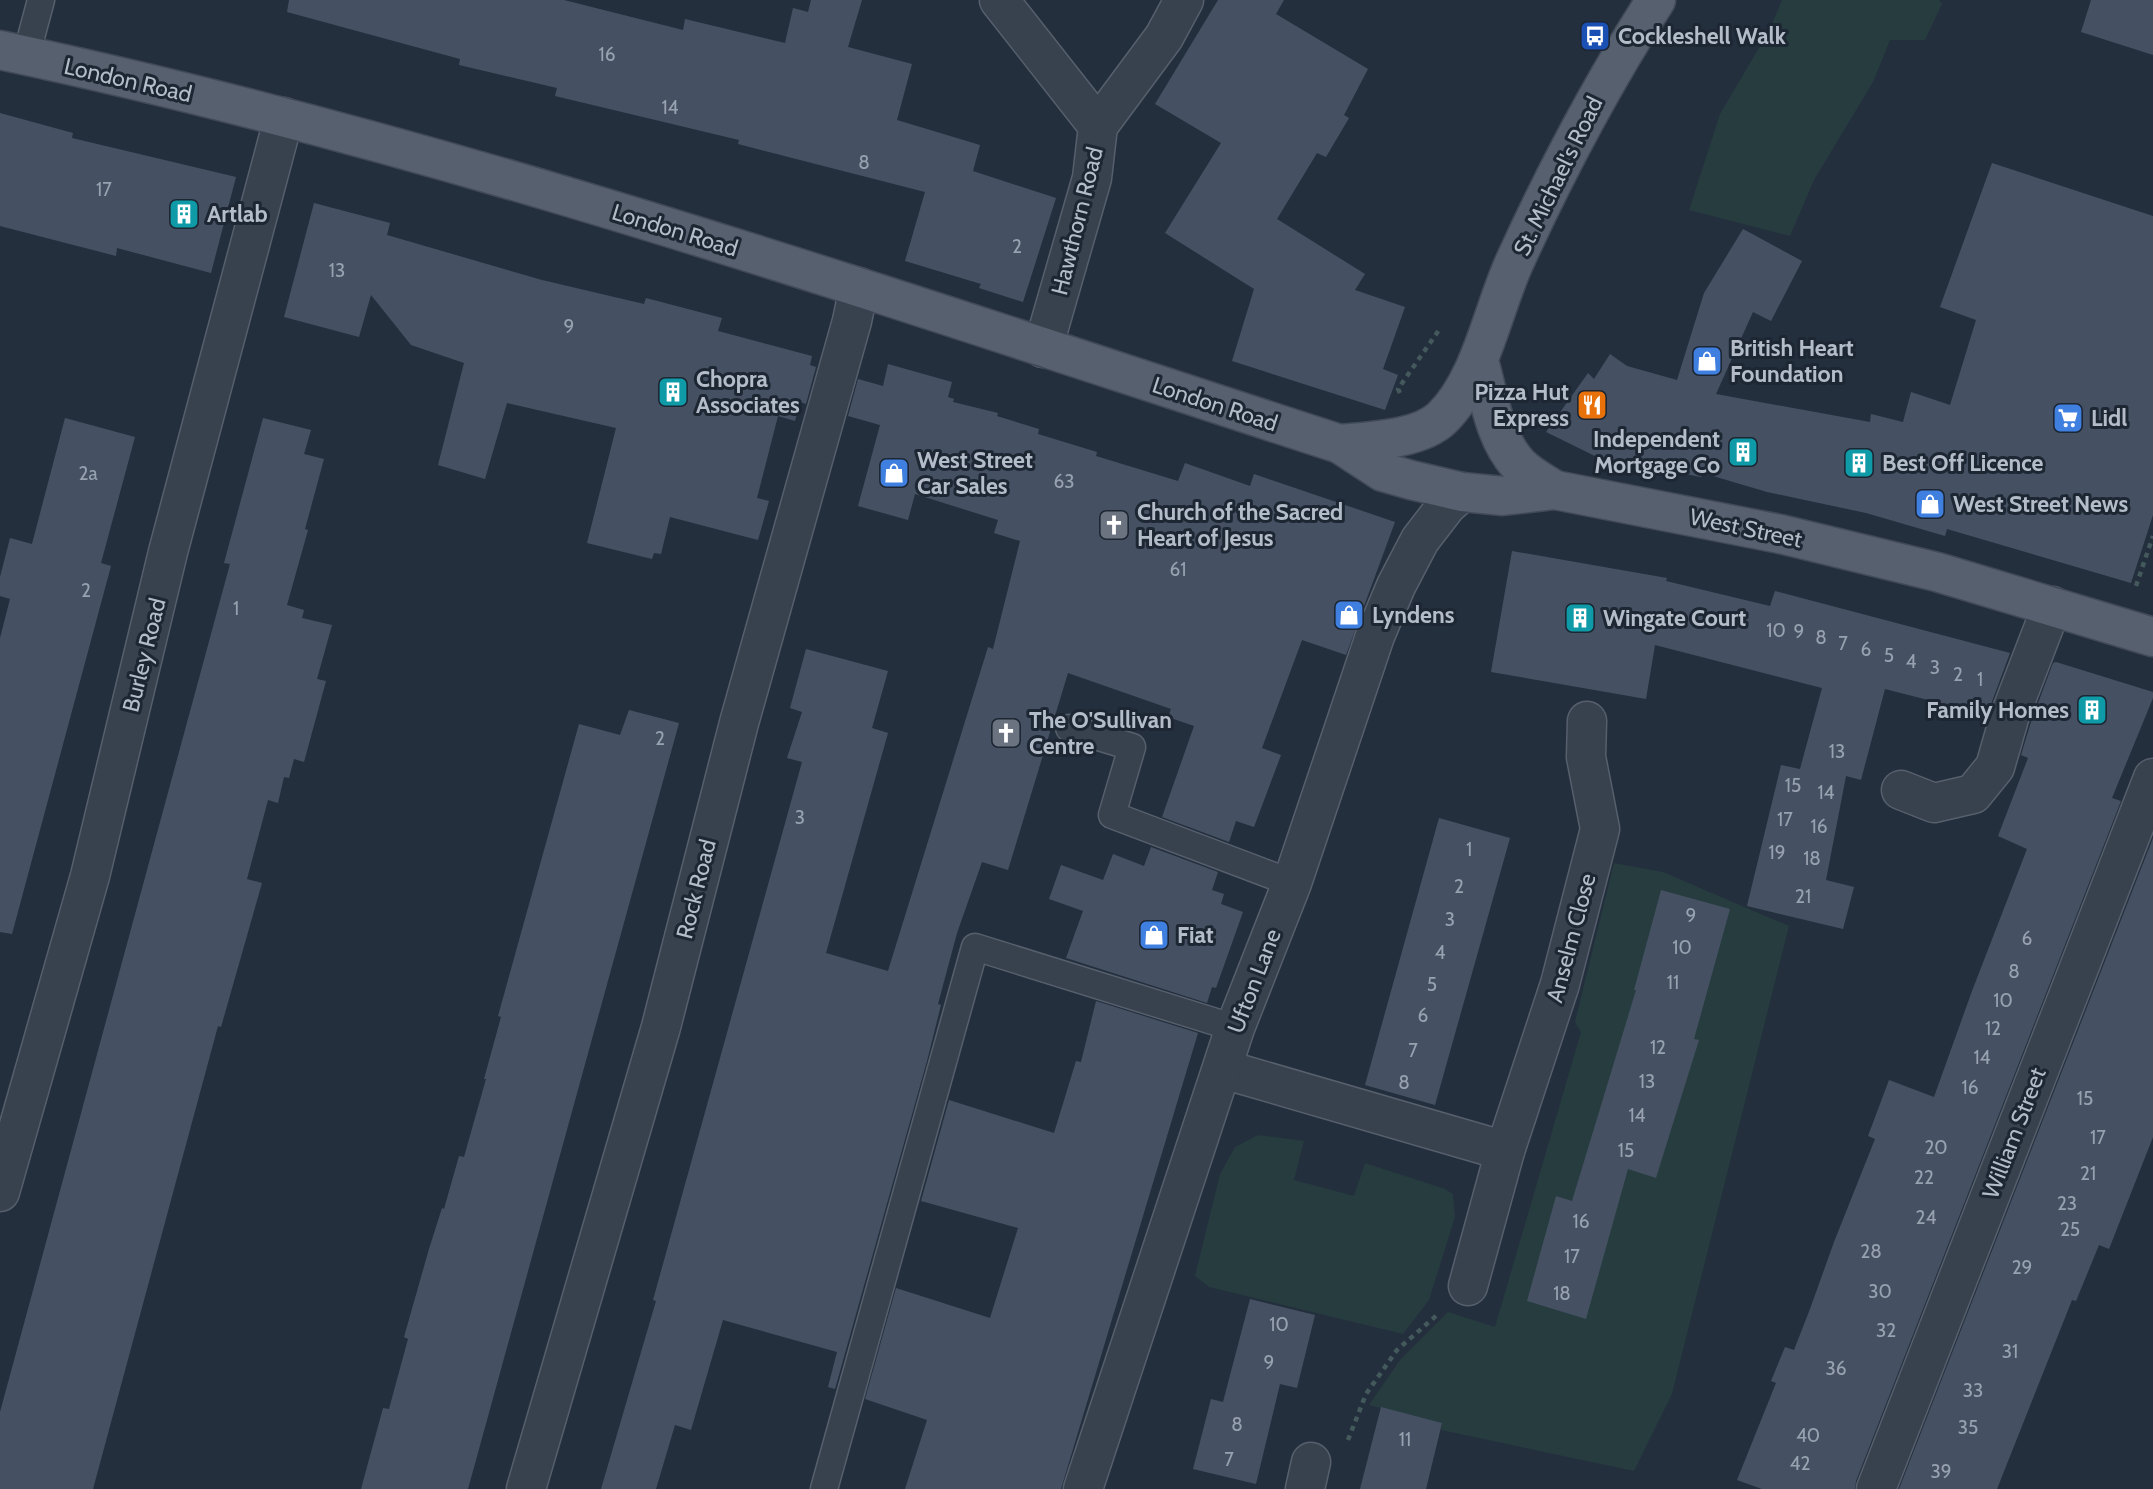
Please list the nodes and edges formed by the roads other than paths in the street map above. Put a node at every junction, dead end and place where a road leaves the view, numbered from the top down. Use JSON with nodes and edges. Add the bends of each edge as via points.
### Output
{"nodes":[{"id":1,"x":41,"y":0,"type":"edge"},
{"id":2,"x":999,"y":0,"type":"edge"},
{"id":3,"x":1184,"y":0,"type":"edge"},
{"id":4,"x":1656,"y":0,"type":"edge"},
{"id":5,"x":13,"y":53,"type":"edge"},
{"id":6,"x":284,"y":117,"type":"junction"},
{"id":7,"x":1098,"y":126,"type":"junction"},
{"id":8,"x":859,"y":287,"type":"junction"},
{"id":9,"x":1043,"y":348,"type":"junction"},
{"id":10,"x":1479,"y":360,"type":"junction"},
{"id":11,"x":1340,"y":444,"type":"junction"},
{"id":12,"x":1555,"y":489,"type":"junction"},
{"id":13,"x":1462,"y":492,"type":"junction"},
{"id":14,"x":2052,"y":606,"type":"junction"},
{"id":15,"x":2137,"y":632,"type":"edge"},
{"id":16,"x":1587,"y":721,"type":"dead end"},
{"id":17,"x":1069,"y":728,"type":"dead end"},
{"id":18,"x":2153,"y":778,"type":"edge"},
{"id":19,"x":1901,"y":790,"type":"dead end"},
{"id":20,"x":1292,"y":883,"type":"junction"},
{"id":21,"x":1236,"y":1028,"type":"junction"},
{"id":22,"x":1223,"y":1069,"type":"junction"},
{"id":23,"x":1505,"y":1151,"type":"junction"},
{"id":24,"x":0,"y":1192,"type":"edge"},
{"id":25,"x":1468,"y":1286,"type":"road end"},
{"id":26,"x":526,"y":1489,"type":"edge"},
{"id":27,"x":824,"y":1489,"type":"edge"},
{"id":28,"x":1083,"y":1489,"type":"edge"},
{"id":29,"x":1876,"y":1489,"type":"edge"}],
"edges":[{"from":1,"to":5,"type":"lane"},
{"from":2,"to":7,"type":"street","name":"Hawthorn Road"},
{"from":3,"to":7,"type":"street","via":[[1164,37]]},
{"from":4,"to":10,"type":"main road","name":"St. Michael's Road","via":[[1593,103],[1546,196],[1501,293]]},
{"from":5,"to":6,"type":"main road","name":"London Road"},
{"from":6,"to":8,"type":"main road","name":"London Road","via":[[568,197]]},
{"from":6,"to":24,"type":"street","name":"Burley Road","via":[[168,552],[90,876]]},
{"from":7,"to":9,"type":"street","name":"Hawthorn Road","via":[[1092,178]]},
{"from":8,"to":9,"type":"main road","name":"London Road"},
{"from":8,"to":26,"type":"street","name":"Rock Road","via":[[661,1027]]},
{"from":9,"to":11,"type":"main road","name":"London Road"},
{"from":10,"to":11,"type":"main road","name":"St. Michael's Road","via":[[1457,400],[1433,425],[1399,436]]},
{"from":10,"to":12,"type":"main road","via":[[1492,413],[1508,451],[1519,465]]},
{"from":11,"to":13,"type":"main road","name":"West Street","via":[[1383,472]]},
{"from":12,"to":13,"type":"main road","name":"West Street","via":[[1503,496]]},
{"from":12,"to":14,"type":"main road","name":"West Street","via":[[1828,545]]},
{"from":13,"to":20,"type":"street","name":"Ufton Lane","via":[[1420,540],[1374,636]]},
{"from":14,"to":15,"type":"main road","name":"West Street"},
{"from":14,"to":19,"type":"street","via":[[1995,767],[1973,794],[1934,803]]},
{"from":16,"to":23,"type":"street","name":"Anselm Close","via":[[1586,757],[1600,830],[1560,984]]},
{"from":17,"to":20,"type":"lane","via":[[1132,747],[1112,815]]},
{"from":18,"to":29,"type":"street","name":"William Street"},
{"from":20,"to":21,"type":"street","name":"Ufton Lane"},
{"from":21,"to":22,"type":"street","name":"Ufton Lane"},
{"from":21,"to":27,"type":"lane","via":[[975,947]]},
{"from":22,"to":23,"type":"street"},
{"from":22,"to":28,"type":"street","name":"Ufton Lane"},
{"from":23,"to":25,"type":"street","name":"Anselm Close"}]}
